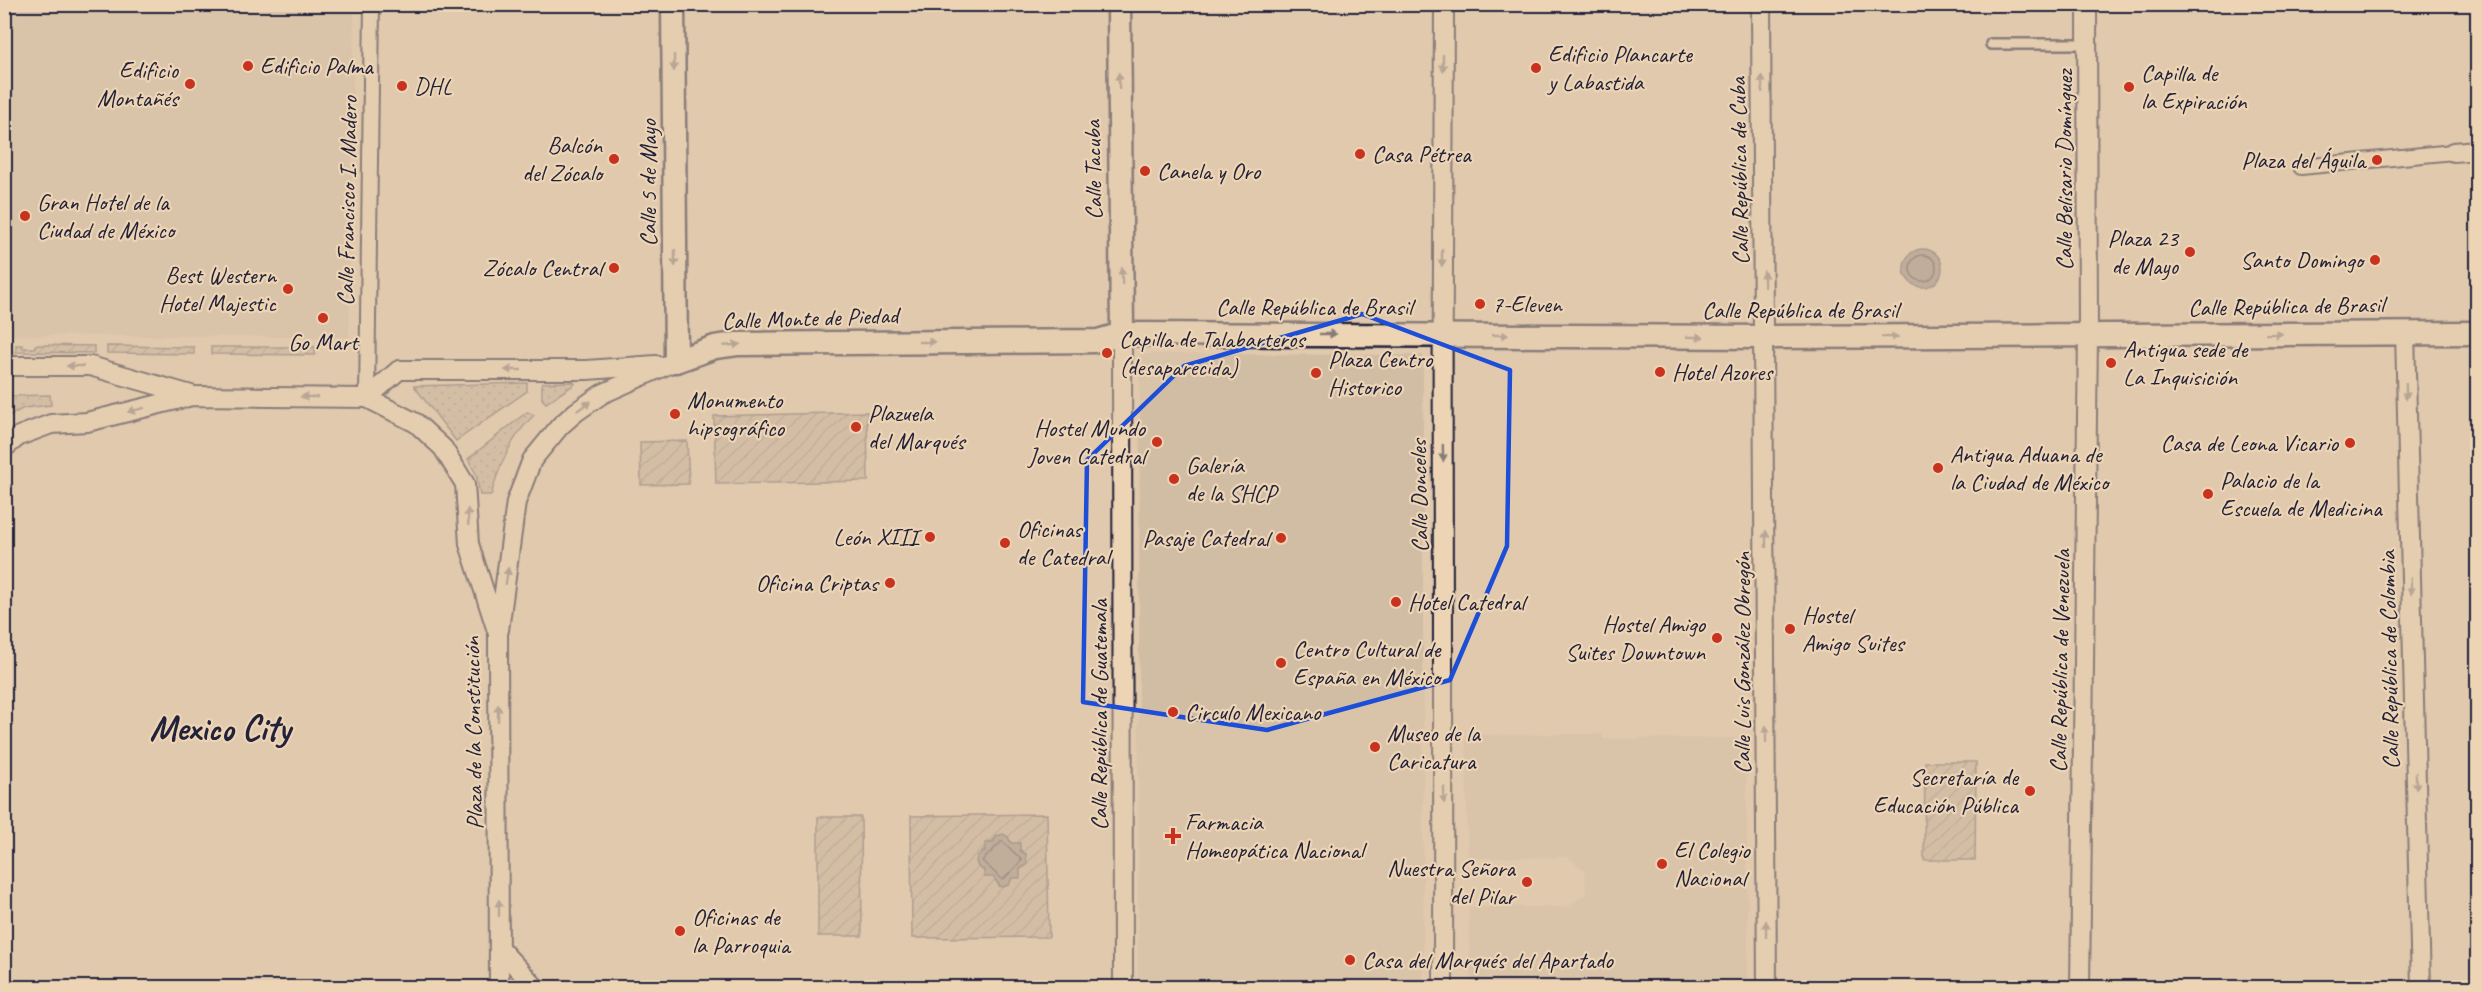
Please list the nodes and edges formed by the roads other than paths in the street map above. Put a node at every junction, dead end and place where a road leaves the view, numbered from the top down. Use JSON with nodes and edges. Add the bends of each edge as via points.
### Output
{"nodes":[{"id":1,"x":372,"y":4,"type":"edge"},
{"id":2,"x":673,"y":4,"type":"edge"},
{"id":3,"x":1119,"y":4,"type":"edge"},
{"id":4,"x":1444,"y":4,"type":"edge"},
{"id":5,"x":1761,"y":4,"type":"edge"},
{"id":6,"x":2087,"y":4,"type":"edge"},
{"id":7,"x":1991,"y":44,"type":"dead end"},
{"id":8,"x":2087,"y":44,"type":"junction"},
{"id":9,"x":2478,"y":150,"type":"edge"},
{"id":10,"x":2453,"y":152,"type":"joint"},
{"id":11,"x":2301,"y":167,"type":"dead end"},
{"id":12,"x":2405,"y":332,"type":"junction"},
{"id":13,"x":2478,"y":333,"type":"edge"},
{"id":14,"x":1122,"y":334,"type":"junction"},
{"id":15,"x":1441,"y":334,"type":"junction"},
{"id":16,"x":2088,"y":336,"type":"junction"},
{"id":17,"x":1765,"y":337,"type":"junction"},
{"id":18,"x":676,"y":361,"type":"junction"},
{"id":19,"x":4,"y":366,"type":"edge"},
{"id":20,"x":192,"y":396,"type":"junction"},
{"id":21,"x":367,"y":398,"type":"junction"},
{"id":22,"x":4,"y":448,"type":"edge"},
{"id":23,"x":498,"y":634,"type":"junction"},
{"id":24,"x":499,"y":948,"type":"junction"},
{"id":25,"x":499,"y":987,"type":"edge"},
{"id":26,"x":536,"y":987,"type":"edge"},
{"id":27,"x":1124,"y":987,"type":"edge"},
{"id":28,"x":1443,"y":987,"type":"edge"},
{"id":29,"x":1767,"y":987,"type":"edge"},
{"id":30,"x":2080,"y":987,"type":"edge"},
{"id":31,"x":2421,"y":987,"type":"edge"}],
"edges":[{"from":1,"to":21,"type":"street","name":"Calle Francisco I. Madero"},
{"from":2,"to":18,"type":"street","name":"Calle 5 de Mayo","one_way":true},
{"from":14,"to":3,"type":"street","name":"Calle Tacuba","one_way":true},
{"from":4,"to":15,"type":"street","name":"Calle Donceles","one_way":true},
{"from":17,"to":5,"type":"street","name":"Calle República de Cuba","one_way":true},
{"from":6,"to":8,"type":"street","name":"Calle Belisario Domínguez"},
{"from":7,"to":8,"type":"lane"},
{"from":8,"to":16,"type":"street","name":"Calle Belisario Domínguez"},
{"from":9,"to":10,"type":"street"},
{"from":10,"to":11,"type":"street"},
{"from":12,"to":13,"type":"street","name":"Calle República de Brasil"},
{"from":16,"to":12,"type":"street","name":"Calle República de Brasil","one_way":true},
{"from":12,"to":31,"type":"street","name":"Calle República de Colombia","one_way":true},
{"from":14,"to":15,"type":"street","name":"Calle República de Brasil","one_way":true},
{"from":18,"to":14,"type":"street","name":"Calle Monte de Piedad","one_way":true,"via":[[715,347],[737,344],[1098,341]]},
{"from":14,"to":27,"type":"street","name":"Calle República de Guatemala"},
{"from":15,"to":17,"type":"street","name":"Calle República de Brasil","one_way":true},
{"from":15,"to":28,"type":"street","name":"Calle Donceles","one_way":true},
{"from":17,"to":16,"type":"street","name":"Calle República de Brasil","one_way":true},
{"from":16,"to":30,"type":"street","name":"Calle República de Venezuela"},
{"from":29,"to":17,"type":"street","name":"Calle Luis González Obregón","one_way":true},
{"from":18,"to":21,"type":"street","name":"Calle Monte de Piedad","one_way":true,"via":[[587,370],[399,370]]},
{"from":23,"to":18,"type":"street","one_way":true,"via":[[516,502],[532,460],[576,411],[602,394]]},
{"from":20,"to":19,"type":"street","one_way":true,"via":[[90,366]]},
{"from":21,"to":20,"type":"street","name":"Plaza de la Constitución","one_way":true},
{"from":20,"to":22,"type":"street","name":"Plaza de la Constitución","one_way":true,"via":[[87,422],[51,424],[19,436]]},
{"from":23,"to":21,"type":"street","name":"Plaza de la Constitución","one_way":true,"via":[[469,544],[468,504],[459,470],[430,434],[397,411]]},
{"from":24,"to":23,"type":"street","name":"Plaza de la Constitución","one_way":true},
{"from":24,"to":25,"type":"street","name":"Plaza de la Constitución"},
{"from":24,"to":26,"type":"street"}]}
